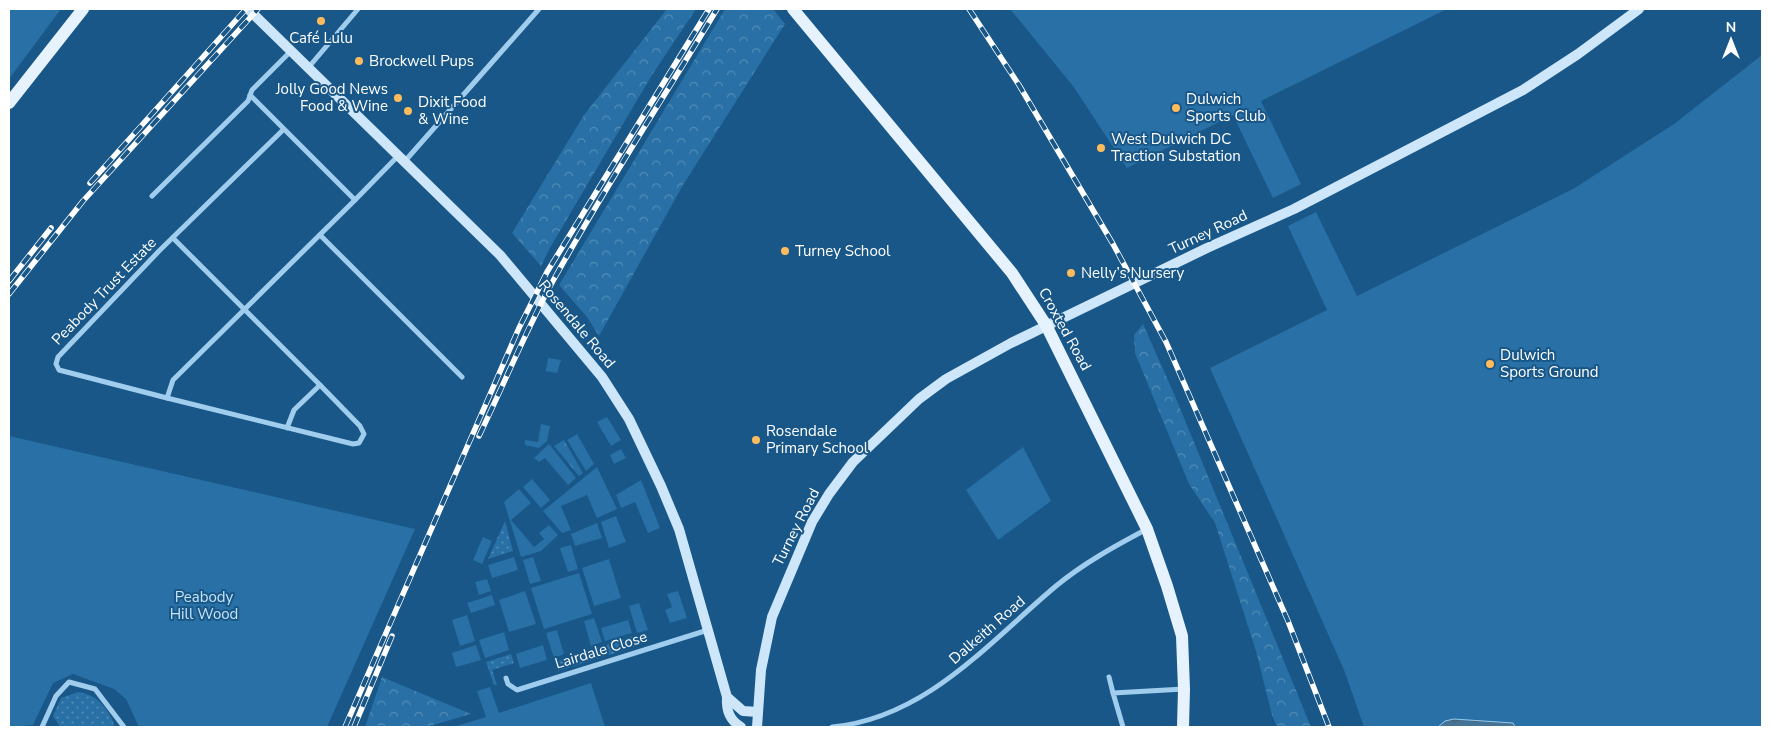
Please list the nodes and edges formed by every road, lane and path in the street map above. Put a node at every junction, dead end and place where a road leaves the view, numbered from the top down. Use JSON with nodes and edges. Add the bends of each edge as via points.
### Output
{"nodes":[{"id":1,"x":83,"y":9,"type":"edge"},
{"id":2,"x":248,"y":9,"type":"edge"},
{"id":3,"x":358,"y":9,"type":"edge"},
{"id":4,"x":539,"y":9,"type":"edge"},
{"id":5,"x":793,"y":9,"type":"edge"},
{"id":6,"x":1639,"y":9,"type":"edge"},
{"id":7,"x":291,"y":51,"type":"junction"},
{"id":8,"x":308,"y":69,"type":"junction"},
{"id":9,"x":250,"y":96,"type":"junction"},
{"id":10,"x":9,"y":103,"type":"edge"},
{"id":11,"x":284,"y":129,"type":"junction"},
{"id":12,"x":402,"y":158,"type":"junction"},
{"id":13,"x":152,"y":196,"type":"dead end"},
{"id":14,"x":355,"y":200,"type":"junction"},
{"id":15,"x":320,"y":235,"type":"junction"},
{"id":16,"x":173,"y":238,"type":"junction"},
{"id":17,"x":245,"y":310,"type":"junction"},
{"id":18,"x":1046,"y":325,"type":"junction"},
{"id":19,"x":462,"y":377,"type":"dead end"},
{"id":20,"x":320,"y":385,"type":"junction"},
{"id":21,"x":167,"y":398,"type":"junction"},
{"id":22,"x":287,"y":428,"type":"junction"},
{"id":23,"x":1147,"y":529,"type":"junction"},
{"id":24,"x":708,"y":630,"type":"junction"},
{"id":25,"x":1109,"y":677,"type":"dead end"},
{"id":26,"x":506,"y":678,"type":"dead end"},
{"id":27,"x":1184,"y":689,"type":"junction"},
{"id":28,"x":1113,"y":693,"type":"junction"},
{"id":29,"x":727,"y":697,"type":"junction"},
{"id":30,"x":758,"y":712,"type":"junction"},
{"id":31,"x":42,"y":727,"type":"edge"},
{"id":32,"x":124,"y":727,"type":"edge"},
{"id":33,"x":741,"y":727,"type":"edge"},
{"id":34,"x":757,"y":727,"type":"edge"},
{"id":35,"x":832,"y":727,"type":"edge"},
{"id":36,"x":1123,"y":727,"type":"edge"},
{"id":37,"x":1183,"y":727,"type":"edge"}],
"edges":[{"from":1,"to":10,"type":"main road"},
{"from":2,"to":7,"type":"street","name":"Rosendale Road"},
{"from":3,"to":8,"type":"street"},
{"from":4,"to":12,"type":"street"},
{"from":5,"to":18,"type":"main road","name":"Croxted Road","via":[[1017,279]]},
{"from":6,"to":18,"type":"street","name":"Turney Road","via":[[1524,90],[1294,209]]},
{"from":7,"to":8,"type":"street","name":"Rosendale Road"},
{"from":7,"to":9,"type":"street","via":[[252,90]]},
{"from":8,"to":12,"type":"street","name":"Rosendale Road"},
{"from":9,"to":11,"type":"street"},
{"from":9,"to":13,"type":"street"},
{"from":11,"to":14,"type":"street"},
{"from":11,"to":16,"type":"street","name":"Peabody Trust Estate"},
{"from":12,"to":14,"type":"street"},
{"from":12,"to":24,"type":"street","name":"Rosendale Road","via":[[500,255],[569,336],[620,404],[679,529]]},
{"from":14,"to":15,"type":"street"},
{"from":15,"to":17,"type":"street"},
{"from":15,"to":19,"type":"street"},
{"from":16,"to":17,"type":"street","name":"Peabody Trust Estate"},
{"from":16,"to":21,"type":"street","name":"Peabody Trust Estate","via":[[58,357],[56,364],[62,372]]},
{"from":17,"to":20,"type":"street","name":"Peabody Trust Estate"},
{"from":17,"to":21,"type":"street","via":[[173,380]]},
{"from":18,"to":23,"type":"main road","name":"Croxted Road"},
{"from":18,"to":30,"type":"street","name":"Turney Road","via":[[975,362],[926,394],[852,462],[828,494],[797,553],[772,617],[763,658]]},
{"from":20,"to":22,"type":"street","via":[[294,410]]},
{"from":20,"to":22,"type":"street","name":"Peabody Trust Estate","via":[[362,428],[362,440],[353,444]]},
{"from":21,"to":22,"type":"street","name":"Peabody Trust Estate"},
{"from":23,"to":27,"type":"main road","name":"Croxted Road","via":[[1182,636]]},
{"from":23,"to":35,"type":"street","name":"Dalkeith Road","via":[[1082,566],[957,674],[917,700],[884,716]]},
{"from":24,"to":26,"type":"street","name":"Lairdale Close","via":[[517,690],[508,684]]},
{"from":24,"to":29,"type":"street","name":"Rosendale Road"},
{"from":25,"to":28,"type":"street"},
{"from":27,"to":28,"type":"street"},
{"from":27,"to":37,"type":"main road","name":"Croxted Road"},
{"from":28,"to":36,"type":"street"},
{"from":29,"to":30,"type":"street","via":[[743,711]]},
{"from":29,"to":33,"type":"street","name":"Rosendale Road","via":[[730,718]]},
{"from":30,"to":34,"type":"street"},
{"from":31,"to":32,"type":"street","via":[[56,696],[69,682],[95,689]]}]}
